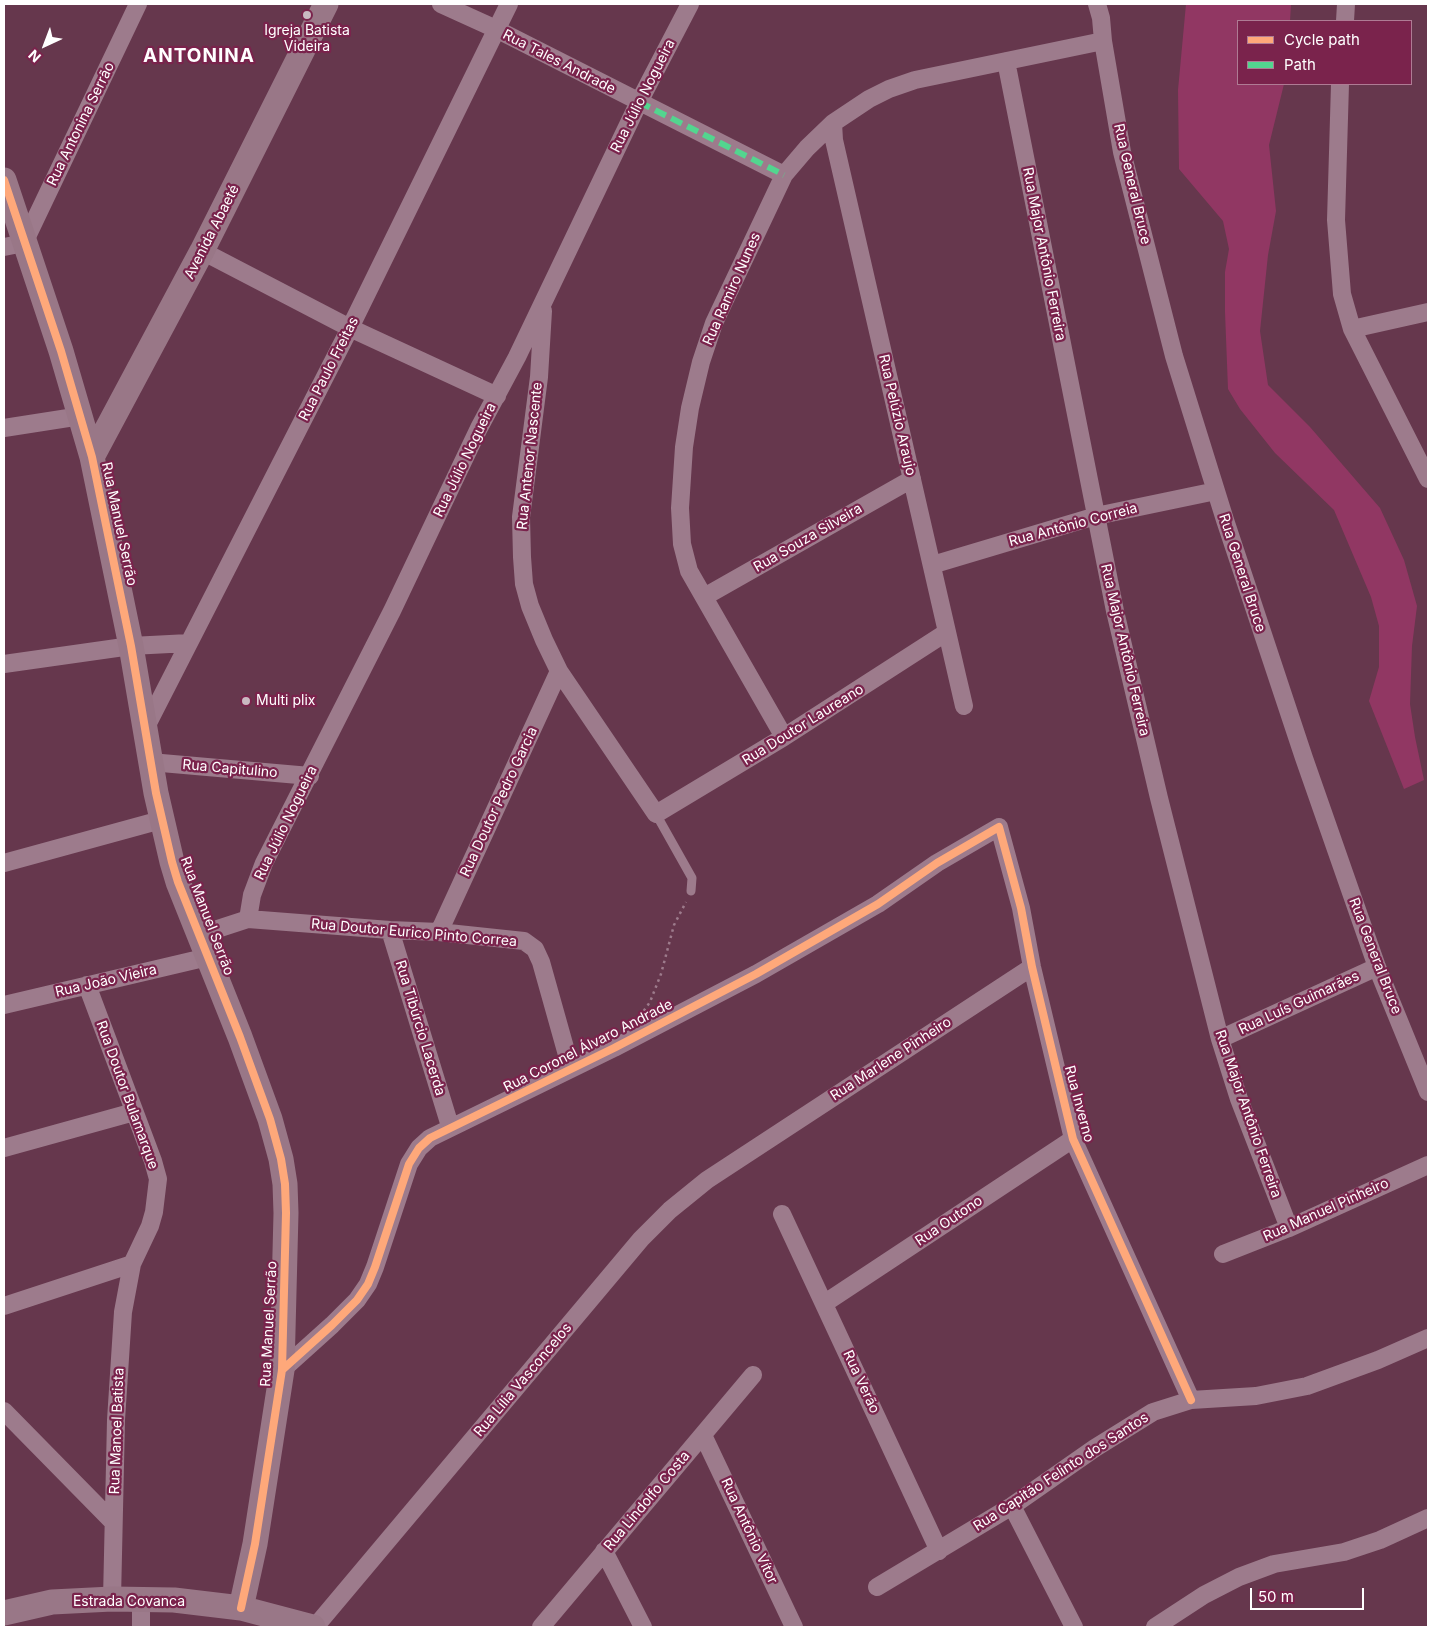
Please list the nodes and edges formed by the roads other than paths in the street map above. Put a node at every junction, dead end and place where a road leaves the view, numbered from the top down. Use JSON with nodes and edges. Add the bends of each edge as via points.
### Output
{"nodes":[{"id":1,"x":138,"y":4,"type":"edge"},
{"id":2,"x":326,"y":4,"type":"edge"},
{"id":3,"x":441,"y":4,"type":"edge"},
{"id":4,"x":509,"y":4,"type":"edge"},
{"id":5,"x":690,"y":4,"type":"edge"},
{"id":6,"x":1097,"y":4,"type":"edge"},
{"id":7,"x":1346,"y":4,"type":"edge"},
{"id":8,"x":1345,"y":20,"type":"edge"},
{"id":9,"x":496,"y":29,"type":"junction"},
{"id":10,"x":1103,"y":41,"type":"junction"},
{"id":11,"x":1006,"y":61,"type":"junction"},
{"id":12,"x":1340,"y":85,"type":"edge"},
{"id":13,"x":639,"y":102,"type":"junction"},
{"id":14,"x":833,"y":122,"type":"junction"},
{"id":15,"x":784,"y":175,"type":"junction"},
{"id":16,"x":4,"y":180,"type":"edge"},
{"id":17,"x":14,"y":245,"type":"edge"},
{"id":18,"x":202,"y":250,"type":"junction"},
{"id":19,"x":543,"y":300,"type":"junction"},
{"id":20,"x":1428,"y":312,"type":"edge"},
{"id":21,"x":350,"y":328,"type":"junction"},
{"id":22,"x":1352,"y":329,"type":"junction"},
{"id":23,"x":497,"y":396,"type":"junction"},
{"id":24,"x":80,"y":416,"type":"junction"},
{"id":25,"x":4,"y":428,"type":"edge"},
{"id":26,"x":92,"y":457,"type":"junction"},
{"id":27,"x":912,"y":479,"type":"junction"},
{"id":28,"x":1428,"y":479,"type":"edge"},
{"id":29,"x":1216,"y":491,"type":"junction"},
{"id":30,"x":1096,"y":516,"type":"junction"},
{"id":31,"x":932,"y":565,"type":"junction"},
{"id":32,"x":704,"y":597,"type":"junction"},
{"id":33,"x":947,"y":632,"type":"junction"},
{"id":34,"x":189,"y":643,"type":"junction"},
{"id":35,"x":131,"y":646,"type":"junction"},
{"id":36,"x":4,"y":664,"type":"edge"},
{"id":37,"x":559,"y":671,"type":"junction"},
{"id":38,"x":964,"y":706,"type":"dead end"},
{"id":39,"x":144,"y":731,"type":"junction"},
{"id":40,"x":784,"y":737,"type":"junction"},
{"id":41,"x":150,"y":762,"type":"junction"},
{"id":42,"x":310,"y":776,"type":"junction"},
{"id":43,"x":656,"y":814,"type":"junction"},
{"id":44,"x":162,"y":820,"type":"junction"},
{"id":45,"x":999,"y":827,"type":"joint"},
{"id":46,"x":4,"y":863,"type":"edge"},
{"id":47,"x":691,"y":891,"type":"road end"},
{"id":48,"x":248,"y":919,"type":"junction"},
{"id":49,"x":390,"y":930,"type":"junction"},
{"id":50,"x":439,"y":932,"type":"junction"},
{"id":51,"x":198,"y":935,"type":"junction"},
{"id":52,"x":208,"y":957,"type":"junction"},
{"id":53,"x":1378,"y":966,"type":"junction"},
{"id":54,"x":1032,"y":967,"type":"junction"},
{"id":55,"x":87,"y":985,"type":"junction"},
{"id":56,"x":4,"y":1005,"type":"edge"},
{"id":57,"x":1220,"y":1039,"type":"junction"},
{"id":58,"x":571,"y":1069,"type":"junction"},
{"id":59,"x":1428,"y":1092,"type":"edge"},
{"id":60,"x":134,"y":1112,"type":"junction"},
{"id":61,"x":450,"y":1126,"type":"junction"},
{"id":62,"x":1073,"y":1139,"type":"junction"},
{"id":63,"x":4,"y":1148,"type":"edge"},
{"id":64,"x":750,"y":1152,"type":"joint"},
{"id":65,"x":1428,"y":1165,"type":"edge"},
{"id":66,"x":782,"y":1214,"type":"dead end"},
{"id":67,"x":1289,"y":1228,"type":"junction"},
{"id":68,"x":1223,"y":1254,"type":"dead end"},
{"id":69,"x":132,"y":1264,"type":"junction"},
{"id":70,"x":825,"y":1303,"type":"junction"},
{"id":71,"x":4,"y":1306,"type":"edge"},
{"id":72,"x":1428,"y":1338,"type":"edge"},
{"id":73,"x":282,"y":1370,"type":"junction"},
{"id":74,"x":754,"y":1375,"type":"dead end"},
{"id":75,"x":1192,"y":1400,"type":"junction"},
{"id":76,"x":4,"y":1411,"type":"edge"},
{"id":77,"x":703,"y":1435,"type":"junction"},
{"id":78,"x":1012,"y":1506,"type":"junction"},
{"id":79,"x":1428,"y":1518,"type":"edge"},
{"id":80,"x":114,"y":1522,"type":"junction"},
{"id":81,"x":604,"y":1551,"type":"junction"},
{"id":82,"x":939,"y":1551,"type":"junction"},
{"id":83,"x":877,"y":1587,"type":"dead end"},
{"id":84,"x":112,"y":1599,"type":"junction"},
{"id":85,"x":141,"y":1599,"type":"junction"},
{"id":86,"x":241,"y":1608,"type":"junction"},
{"id":87,"x":4,"y":1613,"type":"edge"},
{"id":88,"x":141,"y":1627,"type":"edge"},
{"id":89,"x":314,"y":1627,"type":"edge"},
{"id":90,"x":541,"y":1627,"type":"edge"},
{"id":91,"x":643,"y":1627,"type":"edge"},
{"id":92,"x":794,"y":1627,"type":"edge"},
{"id":93,"x":1074,"y":1627,"type":"edge"},
{"id":94,"x":1155,"y":1627,"type":"edge"}],
"edges":[{"from":1,"to":17,"type":"street","name":"Rua Antonina Serrão"},
{"from":2,"to":18,"type":"street","name":"Avenida Abaeté"},
{"from":3,"to":9,"type":"street","name":"Rua Tales Andrade"},
{"from":4,"to":9,"type":"street","name":"Rua Paulo Freitas"},
{"from":5,"to":13,"type":"street","name":"Rua Júlio Nogueira"},
{"from":6,"to":10,"type":"street","name":"Rua General Bruce"},
{"from":7,"to":8,"type":"street"},
{"from":9,"to":13,"type":"street","name":"Rua Tales Andrade"},
{"from":9,"to":21,"type":"street","name":"Rua Paulo Freitas"},
{"from":10,"to":11,"type":"street","name":"Rua Ramiro Nunes"},
{"from":10,"to":29,"type":"street","name":"Rua General Bruce","via":[[1122,152],[1174,356]]},
{"from":11,"to":14,"type":"street","name":"Rua Ramiro Nunes","via":[[889,88]]},
{"from":11,"to":30,"type":"street","name":"Rua Major Antônio Ferreira"},
{"from":12,"to":22,"type":"street","via":[[1336,220],[1342,294]]},
{"from":13,"to":15,"type":"street","name":"Rua Tales Andrade"},
{"from":13,"to":19,"type":"street","name":"Rua Júlio Nogueira"},
{"from":14,"to":15,"type":"street","name":"Rua Ramiro Nunes"},
{"from":14,"to":27,"type":"street","name":"Rua Pelúzio Araujo","via":[[834,140]]},
{"from":15,"to":32,"type":"street","name":"Rua Ramiro Nunes","via":[[714,323],[690,408],[680,508],[682,544],[689,571]]},
{"from":16,"to":17,"type":"street","name":"Rua Manuel Serrão"},
{"from":17,"to":24,"type":"street","name":"Rua Manuel Serrão","via":[[61,351]]},
{"from":18,"to":21,"type":"street"},
{"from":18,"to":26,"type":"street","name":"Avenida Abaeté"},
{"from":19,"to":23,"type":"street","name":"Rua Júlio Nogueira"},
{"from":19,"to":37,"type":"street","name":"Rua Antenor Nascente","via":[[539,377],[521,517],[522,558],[530,606]]},
{"from":20,"to":22,"type":"street"},
{"from":21,"to":23,"type":"street"},
{"from":21,"to":34,"type":"street","name":"Rua Paulo Freitas"},
{"from":22,"to":28,"type":"street"},
{"from":23,"to":42,"type":"street","name":"Rua Júlio Nogueira"},
{"from":24,"to":25,"type":"street"},
{"from":24,"to":26,"type":"street","name":"Rua Manuel Serrão"},
{"from":26,"to":35,"type":"street","name":"Rua Manuel Serrão"},
{"from":27,"to":31,"type":"street","name":"Rua Pelúzio Araujo"},
{"from":27,"to":32,"type":"street","name":"Rua Souza Silveira"},
{"from":29,"to":30,"type":"street","name":"Rua Antônio Correia"},
{"from":29,"to":53,"type":"street","name":"Rua General Bruce","via":[[1304,758]]},
{"from":30,"to":31,"type":"street","name":"Rua Antônio Correia"},
{"from":30,"to":57,"type":"street","name":"Rua Major Antônio Ferreira","via":[[1159,798]]},
{"from":31,"to":33,"type":"street","name":"Rua Pelúzio Araujo"},
{"from":32,"to":40,"type":"street","name":"Rua Ramiro Nunes"},
{"from":33,"to":38,"type":"street","name":"Rua Pelúzio Araujo"},
{"from":33,"to":40,"type":"street","name":"Rua Doutor Laureano"},
{"from":34,"to":35,"type":"street"},
{"from":34,"to":39,"type":"street","name":"Rua Paulo Freitas"},
{"from":35,"to":36,"type":"street"},
{"from":35,"to":39,"type":"street","name":"Rua Manuel Serrão"},
{"from":37,"to":43,"type":"street","name":"Rua Antenor Nascente"},
{"from":37,"to":50,"type":"street","name":"Rua Doutor Pedro Garcia"},
{"from":39,"to":41,"type":"street","name":"Rua Manuel Serrão"},
{"from":40,"to":43,"type":"street","name":"Rua Doutor Laureano"},
{"from":41,"to":42,"type":"street","name":"Rua Capitulino"},
{"from":41,"to":44,"type":"street","name":"Rua Manuel Serrão"},
{"from":42,"to":48,"type":"street","name":"Rua Júlio Nogueira","via":[[264,864],[252,895]]},
{"from":43,"to":47,"type":"lane","via":[[692,878]]},
{"from":44,"to":46,"type":"street"},
{"from":44,"to":51,"type":"street","name":"Rua Manuel Serrão","via":[[178,882]]},
{"from":45,"to":54,"type":"street","name":"Rua Inverno","via":[[1021,908]]},
{"from":45,"to":58,"type":"street","name":"Rua Coronel Álvaro Andrade","via":[[937,863],[878,904],[756,974]]},
{"from":48,"to":49,"type":"street","name":"Rua Doutor Eurico Pinto Correa"},
{"from":48,"to":51,"type":"street","name":"Rua Doutor Eurico Pinto Correa"},
{"from":49,"to":50,"type":"street","name":"Rua Doutor Eurico Pinto Correa"},
{"from":49,"to":61,"type":"street","name":"Rua Tibúrcio Lacerda"},
{"from":50,"to":58,"type":"street","name":"Rua Doutor Eurico Pinto Correa","via":[[524,941],[535,949]]},
{"from":51,"to":52,"type":"street","name":"Rua Manuel Serrão"},
{"from":52,"to":55,"type":"street","name":"Rua João Vieira"},
{"from":52,"to":73,"type":"street","name":"Rua Manuel Serrão","via":[[270,1119],[281,1159],[286,1213]]},
{"from":53,"to":57,"type":"street","name":"Rua Luís Guimarães"},
{"from":53,"to":59,"type":"street","name":"Rua General Bruce"},
{"from":54,"to":62,"type":"street","name":"Rua Inverno"},
{"from":54,"to":64,"type":"street","name":"Rua Marlene Pinheiro"},
{"from":55,"to":56,"type":"street","name":"Rua João Vieira"},
{"from":55,"to":60,"type":"street","name":"Rua Doutor Bulamarque"},
{"from":57,"to":67,"type":"street","name":"Rua Major Antônio Ferreira"},
{"from":58,"to":61,"type":"street","name":"Rua Coronel Álvaro Andrade"},
{"from":60,"to":63,"type":"street"},
{"from":60,"to":69,"type":"street","name":"Rua Doutor Bulamarque","via":[[158,1178],[150,1226]]},
{"from":61,"to":73,"type":"street","name":"Rua Coronel Álvaro Andrade","via":[[419,1148],[409,1164],[375,1267],[357,1300]]},
{"from":62,"to":70,"type":"street","name":"Rua Outono"},
{"from":62,"to":75,"type":"street","name":"Rua Inverno"},
{"from":64,"to":89,"type":"street","name":"Rua Lília Vasconcelos","via":[[707,1180],[641,1239]]},
{"from":65,"to":67,"type":"street","name":"Rua Manuel Pinheiro"},
{"from":66,"to":70,"type":"street","name":"Rua Verão"},
{"from":67,"to":68,"type":"street","name":"Rua Manuel Pinheiro"},
{"from":69,"to":71,"type":"street"},
{"from":69,"to":80,"type":"street","name":"Rua Manoel Batista","via":[[122,1322]]},
{"from":70,"to":82,"type":"street","name":"Rua Verão"},
{"from":72,"to":75,"type":"street","name":"Rua Capitão Felinto dos Santos","via":[[1307,1386],[1256,1396]]},
{"from":73,"to":86,"type":"street","name":"Rua Manuel Serrão","via":[[255,1544]]},
{"from":74,"to":77,"type":"street","name":"Rua Lindolfo Costa"},
{"from":75,"to":78,"type":"street","name":"Rua Capitão Felinto dos Santos","via":[[1153,1412],[1094,1448]]},
{"from":76,"to":80,"type":"street"},
{"from":77,"to":81,"type":"street","name":"Rua Lindolfo Costa"},
{"from":77,"to":92,"type":"street","name":"Rua Antônio Vítor"},
{"from":78,"to":82,"type":"street","name":"Rua Capitão Felinto dos Santos"},
{"from":78,"to":93,"type":"street"},
{"from":79,"to":94,"type":"street","via":[[1344,1552],[1274,1564],[1239,1577]]},
{"from":80,"to":84,"type":"street","name":"Rua Manoel Batista"},
{"from":81,"to":90,"type":"street","name":"Rua Lindolfo Costa"},
{"from":81,"to":91,"type":"street"},
{"from":82,"to":83,"type":"street","name":"Rua Capitão Felinto dos Santos"},
{"from":84,"to":85,"type":"street","name":"Estrada Covanca"},
{"from":84,"to":87,"type":"street","name":"Estrada Covanca","via":[[52,1602]]},
{"from":85,"to":86,"type":"street","name":"Estrada Covanca"},
{"from":85,"to":88,"type":"street"},
{"from":86,"to":89,"type":"street","name":"Estrada Covanca"}]}
